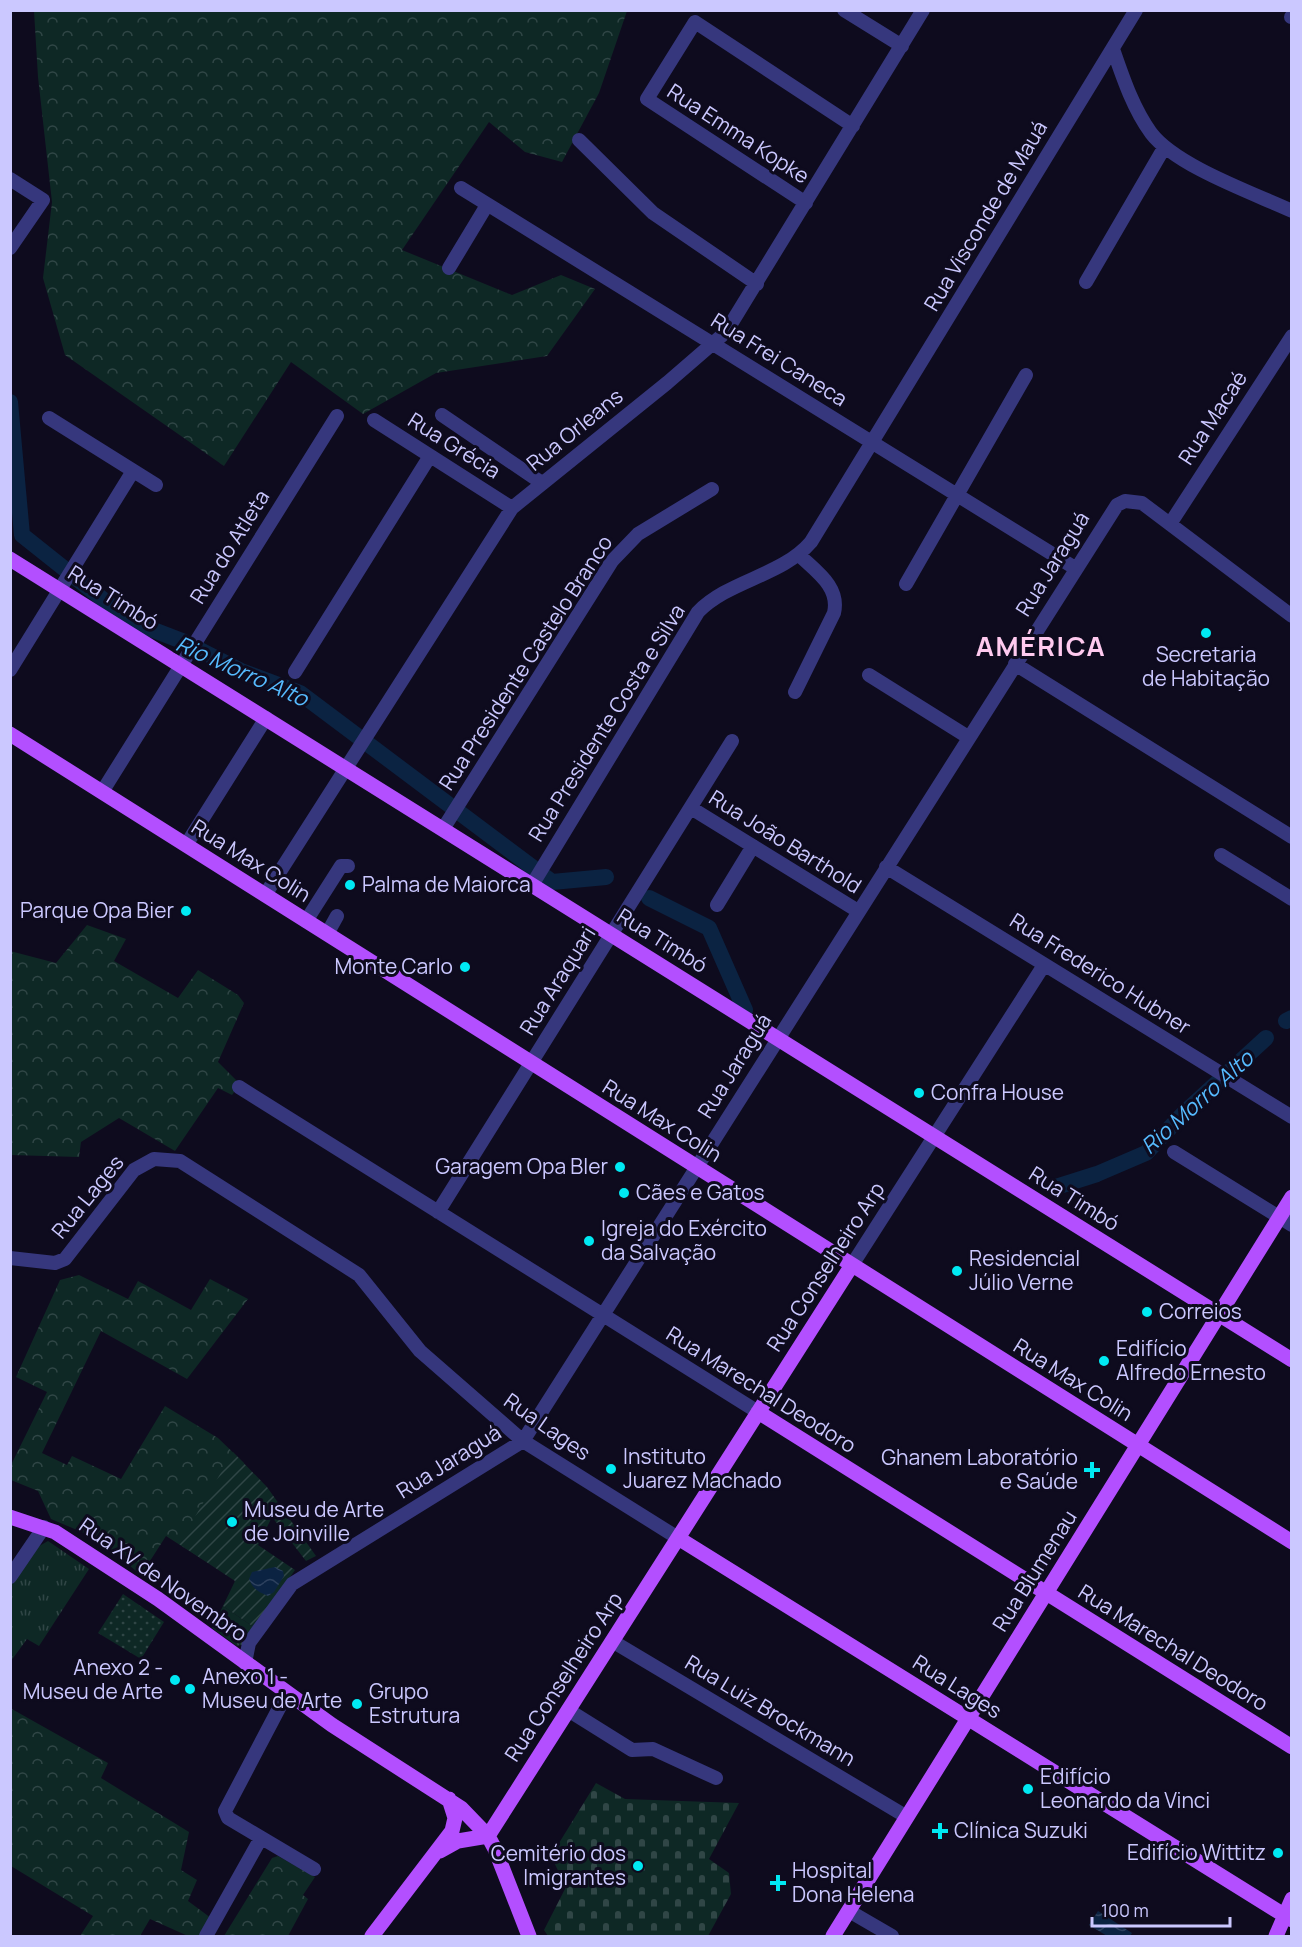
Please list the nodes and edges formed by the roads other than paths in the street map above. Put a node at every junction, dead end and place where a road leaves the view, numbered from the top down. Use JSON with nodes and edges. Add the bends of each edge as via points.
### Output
{"nodes":[{"id":1,"x":844,"y":10,"type":"edge"},
{"id":2,"x":923,"y":10,"type":"edge"},
{"id":3,"x":1136,"y":10,"type":"edge"},
{"id":4,"x":902,"y":46,"type":"junction"},
{"id":5,"x":1113,"y":49,"type":"junction"},
{"id":6,"x":853,"y":126,"type":"junction"},
{"id":7,"x":579,"y":140,"type":"dead end"},
{"id":8,"x":1164,"y":148,"type":"junction"},
{"id":9,"x":10,"y":179,"type":"edge"},
{"id":10,"x":461,"y":188,"type":"dead end"},
{"id":11,"x":806,"y":203,"type":"junction"},
{"id":12,"x":487,"y":205,"type":"junction"},
{"id":13,"x":1292,"y":211,"type":"edge"},
{"id":14,"x":673,"y":217,"type":"dead end"},
{"id":15,"x":10,"y":248,"type":"edge"},
{"id":16,"x":448,"y":268,"type":"dead end"},
{"id":17,"x":759,"y":281,"type":"junction"},
{"id":18,"x":1086,"y":282,"type":"dead end"},
{"id":19,"x":1292,"y":336,"type":"edge"},
{"id":20,"x":714,"y":345,"type":"junction"},
{"id":21,"x":1026,"y":375,"type":"dead end"},
{"id":22,"x":441,"y":415,"type":"dead end"},
{"id":23,"x":337,"y":416,"type":"dead end"},
{"id":24,"x":49,"y":418,"type":"dead end"},
{"id":25,"x":374,"y":420,"type":"dead end"},
{"id":26,"x":873,"y":443,"type":"junction"},
{"id":27,"x":430,"y":456,"type":"junction"},
{"id":28,"x":133,"y":471,"type":"junction"},
{"id":29,"x":542,"y":483,"type":"junction"},
{"id":30,"x":156,"y":485,"type":"dead end"},
{"id":31,"x":712,"y":489,"type":"dead end"},
{"id":32,"x":957,"y":495,"type":"junction"},
{"id":33,"x":512,"y":507,"type":"junction"},
{"id":34,"x":1170,"y":524,"type":"junction"},
{"id":35,"x":799,"y":555,"type":"junction"},
{"id":36,"x":10,"y":559,"type":"edge"},
{"id":37,"x":1075,"y":568,"type":"junction"},
{"id":38,"x":906,"y":584,"type":"dead end"},
{"id":39,"x":63,"y":585,"type":"junction"},
{"id":40,"x":1292,"y":616,"type":"edge"},
{"id":41,"x":183,"y":662,"type":"junction"},
{"id":42,"x":1015,"y":664,"type":"junction"},
{"id":43,"x":10,"y":670,"type":"edge"},
{"id":44,"x":295,"y":672,"type":"dead end"},
{"id":45,"x":869,"y":675,"type":"dead end"},
{"id":46,"x":795,"y":692,"type":"dead end"},
{"id":47,"x":266,"y":718,"type":"junction"},
{"id":48,"x":10,"y":734,"type":"edge"},
{"id":49,"x":968,"y":737,"type":"junction"},
{"id":50,"x":732,"y":741,"type":"dead end"},
{"id":51,"x":346,"y":768,"type":"junction"},
{"id":52,"x":102,"y":792,"type":"junction"},
{"id":53,"x":691,"y":808,"type":"junction"},
{"id":54,"x":447,"y":824,"type":"junction"},
{"id":55,"x":1292,"y":837,"type":"edge"},
{"id":56,"x":186,"y":845,"type":"junction"},
{"id":57,"x":753,"y":846,"type":"junction"},
{"id":58,"x":1221,"y":855,"type":"dead end"},
{"id":59,"x":348,"y":866,"type":"dead end"},
{"id":60,"x":886,"y":867,"type":"junction"},
{"id":61,"x":534,"y":881,"type":"junction"},
{"id":62,"x":265,"y":895,"type":"junction"},
{"id":63,"x":1292,"y":899,"type":"edge"},
{"id":64,"x":717,"y":905,"type":"dead end"},
{"id":65,"x":858,"y":911,"type":"junction"},
{"id":66,"x":338,"y":916,"type":"dead end"},
{"id":67,"x":306,"y":921,"type":"junction"},
{"id":68,"x":327,"y":934,"type":"junction"},
{"id":69,"x":611,"y":934,"type":"junction"},
{"id":70,"x":1044,"y":965,"type":"junction"},
{"id":71,"x":778,"y":1038,"type":"junction"},
{"id":72,"x":531,"y":1063,"type":"junction"},
{"id":73,"x":239,"y":1088,"type":"dead end"},
{"id":74,"x":1292,"y":1117,"type":"edge"},
{"id":75,"x":934,"y":1136,"type":"junction"},
{"id":76,"x":1174,"y":1152,"type":"dead end"},
{"id":77,"x":696,"y":1167,"type":"junction"},
{"id":78,"x":1292,"y":1197,"type":"edge"},
{"id":79,"x":438,"y":1212,"type":"junction"},
{"id":80,"x":1285,"y":1221,"type":"edge"},
{"id":81,"x":10,"y":1258,"type":"edge"},
{"id":82,"x":852,"y":1265,"type":"junction"},
{"id":83,"x":1219,"y":1314,"type":"junction"},
{"id":84,"x":603,"y":1315,"type":"junction"},
{"id":85,"x":1292,"y":1360,"type":"edge"},
{"id":86,"x":758,"y":1412,"type":"junction"},
{"id":87,"x":523,"y":1441,"type":"junction"},
{"id":88,"x":1138,"y":1445,"type":"junction"},
{"id":89,"x":10,"y":1517,"type":"edge"},
{"id":90,"x":44,"y":1527,"type":"junction"},
{"id":91,"x":678,"y":1538,"type":"junction"},
{"id":92,"x":1292,"y":1542,"type":"edge"},
{"id":93,"x":10,"y":1577,"type":"edge"},
{"id":94,"x":1046,"y":1593,"type":"junction"},
{"id":95,"x":612,"y":1641,"type":"junction"},
{"id":96,"x":246,"y":1663,"type":"junction"},
{"id":97,"x":287,"y":1693,"type":"junction"},
{"id":98,"x":568,"y":1710,"type":"junction"},
{"id":99,"x":968,"y":1719,"type":"junction"},
{"id":100,"x":1292,"y":1747,"type":"edge"},
{"id":101,"x":716,"y":1778,"type":"dead end"},
{"id":102,"x":449,"y":1799,"type":"junction"},
{"id":103,"x":907,"y":1817,"type":"junction"},
{"id":104,"x":488,"y":1836,"type":"junction"},
{"id":105,"x":261,"y":1838,"type":"junction"},
{"id":106,"x":435,"y":1855,"type":"junction"},
{"id":107,"x":314,"y":1869,"type":"dead end"},
{"id":108,"x":1292,"y":1899,"type":"edge"},
{"id":109,"x":849,"y":1911,"type":"junction"},
{"id":110,"x":1288,"y":1918,"type":"edge"},
{"id":111,"x":206,"y":1936,"type":"edge"},
{"id":112,"x":372,"y":1936,"type":"edge"},
{"id":113,"x":529,"y":1936,"type":"edge"},
{"id":114,"x":833,"y":1936,"type":"edge"},
{"id":115,"x":892,"y":1936,"type":"edge"},
{"id":116,"x":1276,"y":1936,"type":"edge"}],
"edges":[{"from":1,"to":4,"type":"street"},
{"from":2,"to":4,"type":"street","name":"Rua Orleans"},
{"from":3,"to":5,"type":"street","name":"Rua Visconde de Mauá"},
{"from":4,"to":6,"type":"street","name":"Rua Orleans"},
{"from":5,"to":8,"type":"street","via":[[1137,110]]},
{"from":5,"to":26,"type":"street","name":"Rua Visconde de Mauá"},
{"from":6,"to":11,"type":"street","name":"Rua Orleans"},
{"from":6,"to":11,"type":"street","name":"Rua Emma Kopke","via":[[695,22],[646,99]]},
{"from":7,"to":17,"type":"street","via":[[653,213]]},
{"from":8,"to":13,"type":"street"},
{"from":8,"to":18,"type":"street"},
{"from":9,"to":15,"type":"street","via":[[44,200]]},
{"from":10,"to":12,"type":"street","name":"Rua Frei Caneca"},
{"from":11,"to":17,"type":"street","name":"Rua Orleans"},
{"from":12,"to":16,"type":"street"},
{"from":12,"to":20,"type":"street","name":"Rua Frei Caneca"},
{"from":14,"to":17,"type":"street"},
{"from":17,"to":20,"type":"street","name":"Rua Orleans"},
{"from":19,"to":34,"type":"street","name":"Rua Macaé"},
{"from":20,"to":26,"type":"street","name":"Rua Frei Caneca"},
{"from":20,"to":29,"type":"street","name":"Rua Orleans"},
{"from":21,"to":32,"type":"street"},
{"from":22,"to":29,"type":"street"},
{"from":23,"to":41,"type":"street","name":"Rua do Atleta"},
{"from":24,"to":28,"type":"street"},
{"from":25,"to":27,"type":"street","name":"Rua Grécia"},
{"from":26,"to":32,"type":"street","name":"Rua Frei Caneca"},
{"from":26,"to":35,"type":"street","name":"Rua Presidente Costa e Silva","via":[[819,531]]},
{"from":27,"to":33,"type":"street","name":"Rua Grécia"},
{"from":27,"to":44,"type":"street"},
{"from":28,"to":30,"type":"street"},
{"from":28,"to":39,"type":"street"},
{"from":29,"to":33,"type":"street","name":"Rua Orleans"},
{"from":31,"to":54,"type":"street","name":"Rua Presidente Castelo Branco","via":[[638,534],[612,561]]},
{"from":32,"to":37,"type":"street","name":"Rua Frei Caneca"},
{"from":32,"to":38,"type":"street"},
{"from":33,"to":51,"type":"street","name":"Rua Orleans"},
{"from":34,"to":37,"type":"street","name":"Rua Jaraguá","via":[[1143,503],[1125,501],[1111,511]]},
{"from":34,"to":40,"type":"street"},
{"from":35,"to":46,"type":"street","via":[[828,583],[836,603]]},
{"from":35,"to":61,"type":"street","name":"Rua Presidente Costa e Silva","via":[[713,599],[698,612]]},
{"from":36,"to":39,"type":"main road","name":"Rua Timbó"},
{"from":37,"to":42,"type":"street","name":"Rua Jaraguá"},
{"from":39,"to":41,"type":"main road","name":"Rua Timbó"},
{"from":39,"to":43,"type":"street"},
{"from":41,"to":47,"type":"main road","name":"Rua Timbó"},
{"from":41,"to":52,"type":"street","name":"Rua do Atleta"},
{"from":42,"to":49,"type":"street","name":"Rua Jaraguá"},
{"from":42,"to":55,"type":"street"},
{"from":45,"to":49,"type":"street"},
{"from":47,"to":51,"type":"main road","name":"Rua Timbó"},
{"from":47,"to":56,"type":"street"},
{"from":48,"to":52,"type":"main road","name":"Rua Max Colin"},
{"from":49,"to":60,"type":"street","name":"Rua Jaraguá"},
{"from":50,"to":53,"type":"street","name":"Rua Araquari"},
{"from":51,"to":54,"type":"main road","name":"Rua Timbó"},
{"from":51,"to":62,"type":"street","name":"Rua Orleans"},
{"from":52,"to":56,"type":"main road","name":"Rua Max Colin"},
{"from":53,"to":57,"type":"street","name":"Rua João Barthold"},
{"from":53,"to":69,"type":"street","name":"Rua Araquari"},
{"from":54,"to":61,"type":"main road","name":"Rua Timbó"},
{"from":56,"to":62,"type":"main road","name":"Rua Max Colin"},
{"from":57,"to":64,"type":"street"},
{"from":57,"to":65,"type":"street","name":"Rua João Barthold"},
{"from":58,"to":63,"type":"street"},
{"from":59,"to":67,"type":"street","via":[[341,866]]},
{"from":60,"to":65,"type":"street","name":"Rua Jaraguá"},
{"from":60,"to":70,"type":"street","name":"Rua Frederico Hubner"},
{"from":61,"to":69,"type":"main road","name":"Rua Timbó"},
{"from":62,"to":67,"type":"main road","name":"Rua Max Colin"},
{"from":65,"to":71,"type":"street","name":"Rua Jaraguá"},
{"from":66,"to":68,"type":"street"},
{"from":67,"to":68,"type":"main road","name":"Rua Max Colin"},
{"from":68,"to":72,"type":"main road","name":"Rua Max Colin"},
{"from":69,"to":71,"type":"main road","name":"Rua Timbó"},
{"from":69,"to":72,"type":"street","name":"Rua Araquari"},
{"from":70,"to":74,"type":"street","name":"Rua Frederico Hubner"},
{"from":70,"to":75,"type":"street","name":"Rua Conselheiro Arp"},
{"from":71,"to":75,"type":"main road","name":"Rua Timbó"},
{"from":71,"to":77,"type":"street","name":"Rua Jaraguá"},
{"from":72,"to":77,"type":"main road","name":"Rua Max Colin"},
{"from":72,"to":79,"type":"street","name":"Rua Araquari"},
{"from":73,"to":79,"type":"street","name":"Rua Marechal Deodoro"},
{"from":75,"to":82,"type":"street","name":"Rua Conselheiro Arp"},
{"from":75,"to":83,"type":"main road","name":"Rua Timbó"},
{"from":76,"to":80,"type":"street"},
{"from":77,"to":82,"type":"main road","name":"Rua Max Colin"},
{"from":77,"to":84,"type":"street","name":"Rua Jaraguá"},
{"from":78,"to":80,"type":"main road","name":"Rua Blumenau"},
{"from":79,"to":84,"type":"street","name":"Rua Marechal Deodoro"},
{"from":80,"to":83,"type":"main road","name":"Rua Blumenau"},
{"from":81,"to":87,"type":"street","name":"Rua Lages","via":[[55,1263],[64,1259],[134,1170],[154,1159],[180,1161],[359,1275],[420,1351]]},
{"from":82,"to":86,"type":"main road","name":"Rua Conselheiro Arp"},
{"from":82,"to":88,"type":"main road","name":"Rua Max Colin"},
{"from":83,"to":85,"type":"main road","name":"Rua Timbó"},
{"from":83,"to":88,"type":"main road","name":"Rua Blumenau"},
{"from":84,"to":86,"type":"street","name":"Rua Marechal Deodoro"},
{"from":84,"to":87,"type":"street","name":"Rua Jaraguá"},
{"from":86,"to":91,"type":"main road","name":"Rua Conselheiro Arp"},
{"from":86,"to":94,"type":"main road","name":"Rua Marechal Deodoro"},
{"from":87,"to":91,"type":"street","name":"Rua Lages"},
{"from":87,"to":96,"type":"street","name":"Rua Jaraguá","via":[[292,1584],[249,1643]]},
{"from":88,"to":92,"type":"main road","name":"Rua Max Colin"},
{"from":88,"to":94,"type":"main road","name":"Rua Blumenau"},
{"from":89,"to":90,"type":"main road","name":"Rua XV de Novembro"},
{"from":90,"to":93,"type":"street"},
{"from":90,"to":96,"type":"main road","name":"Rua XV de Novembro","via":[[158,1599]]},
{"from":91,"to":95,"type":"main road","name":"Rua Conselheiro Arp"},
{"from":91,"to":99,"type":"main road","name":"Rua Lages"},
{"from":94,"to":99,"type":"main road","name":"Rua Blumenau"},
{"from":94,"to":100,"type":"main road","name":"Rua Marechal Deodoro"},
{"from":95,"to":98,"type":"main road","name":"Rua Conselheiro Arp"},
{"from":95,"to":103,"type":"street","name":"Rua Luiz Brockmann"},
{"from":96,"to":97,"type":"main road","name":"Rua XV de Novembro"},
{"from":97,"to":102,"type":"main road","name":"Rua XV de Novembro"},
{"from":97,"to":105,"type":"street","via":[[225,1811],[228,1818]]},
{"from":98,"to":101,"type":"street","via":[[632,1750],[653,1749]]},
{"from":98,"to":104,"type":"main road","name":"Rua Conselheiro Arp"},
{"from":99,"to":103,"type":"main road","name":"Rua Blumenau"},
{"from":99,"to":110,"type":"main road","name":"Rua Lages"},
{"from":102,"to":104,"type":"main road","name":"Rua XV de Novembro"},
{"from":102,"to":106,"type":"main road","via":[[455,1824]]},
{"from":103,"to":109,"type":"main road","name":"Rua Blumenau"},
{"from":104,"to":106,"type":"main road","via":[[459,1841]]},
{"from":104,"to":113,"type":"main road","name":"Rua XV de Novembro"},
{"from":105,"to":107,"type":"street"},
{"from":105,"to":111,"type":"street"},
{"from":106,"to":112,"type":"main road"},
{"from":108,"to":110,"type":"main road"},
{"from":109,"to":114,"type":"main road","name":"Rua Blumenau"},
{"from":109,"to":115,"type":"street"},
{"from":110,"to":116,"type":"main road"}]}
